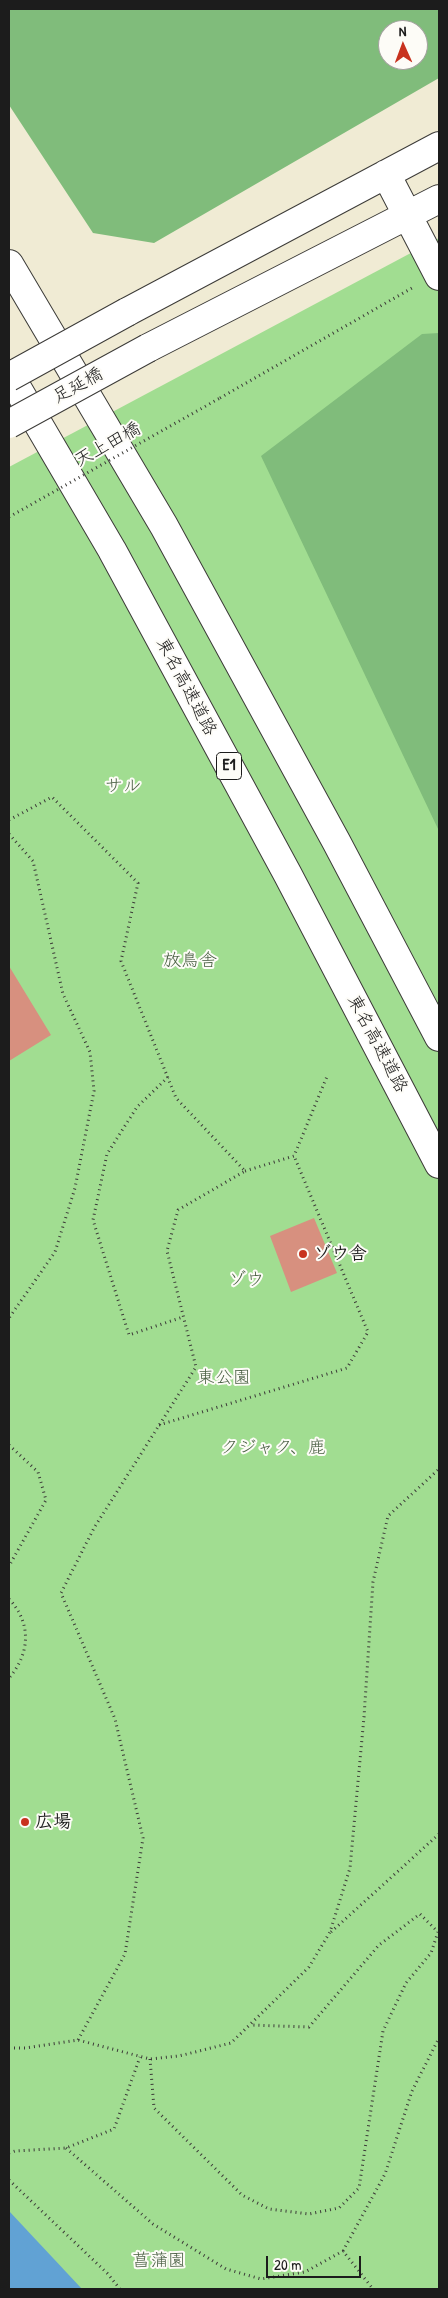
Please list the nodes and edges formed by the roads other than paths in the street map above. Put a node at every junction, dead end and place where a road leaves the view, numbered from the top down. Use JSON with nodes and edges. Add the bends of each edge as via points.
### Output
{"nodes":[{"id":1,"x":439,"y":146,"type":"edge"},
{"id":2,"x":386,"y":174,"type":"junction"},
{"id":3,"x":439,"y":199,"type":"edge"},
{"id":4,"x":408,"y":214,"type":"junction"},
{"id":5,"x":9,"y":264,"type":"edge"},
{"id":6,"x":438,"y":275,"type":"edge"},
{"id":7,"x":9,"y":376,"type":"edge"},
{"id":8,"x":9,"y":424,"type":"edge"},
{"id":9,"x":439,"y":1037,"type":"edge"},
{"id":10,"x":439,"y":1164,"type":"edge"}],
"edges":[{"from":1,"to":2,"type":"main road"},
{"from":2,"to":4,"type":"main road"},
{"from":2,"to":7,"type":"main road","bridge":true},
{"from":3,"to":4,"type":"main road","name":"足延橋"},
{"from":4,"to":6,"type":"main road"},
{"from":4,"to":8,"type":"main road","name":"足延橋","bridge":true,"via":[[148,348]]},
{"from":5,"to":9,"type":"main road","via":[[164,526]]},
{"from":7,"to":10,"type":"main road","name":"東名高速道路","number":"E1","via":[[112,550],[288,875]]}]}
